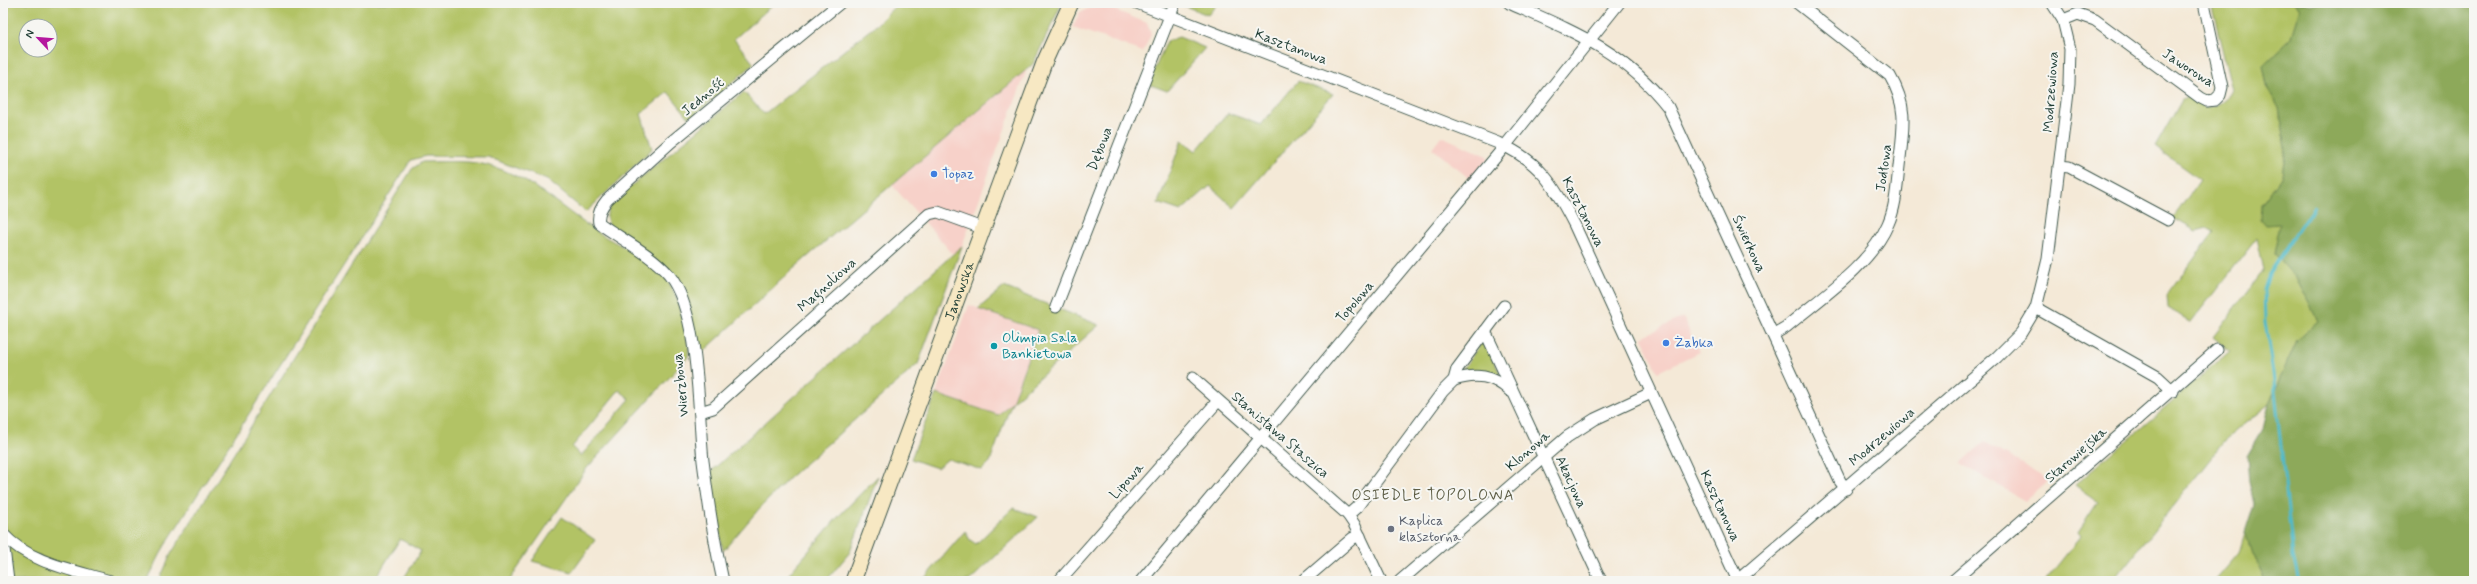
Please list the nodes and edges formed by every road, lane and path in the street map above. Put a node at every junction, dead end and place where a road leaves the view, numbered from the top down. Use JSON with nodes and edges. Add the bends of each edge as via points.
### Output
{"nodes":[{"id":1,"x":840,"y":3,"type":"edge"},
{"id":2,"x":1071,"y":3,"type":"edge"},
{"id":3,"x":1137,"y":3,"type":"edge"},
{"id":4,"x":1175,"y":3,"type":"edge"},
{"id":5,"x":1509,"y":3,"type":"edge"},
{"id":6,"x":1619,"y":3,"type":"edge"},
{"id":7,"x":1797,"y":3,"type":"edge"},
{"id":8,"x":2052,"y":3,"type":"edge"},
{"id":9,"x":2204,"y":3,"type":"edge"},
{"id":10,"x":1170,"y":16,"type":"junction"},
{"id":11,"x":2063,"y":20,"type":"junction"},
{"id":12,"x":1590,"y":40,"type":"junction"},
{"id":13,"x":1506,"y":146,"type":"junction"},
{"id":14,"x":2059,"y":166,"type":"junction"},
{"id":15,"x":2168,"y":220,"type":"dead end"},
{"id":16,"x":599,"y":223,"type":"joint"},
{"id":17,"x":982,"y":228,"type":"junction"},
{"id":18,"x":1504,"y":306,"type":"dead end"},
{"id":19,"x":1056,"y":307,"type":"dead end"},
{"id":20,"x":2036,"y":308,"type":"junction"},
{"id":21,"x":1485,"y":331,"type":"junction"},
{"id":22,"x":1774,"y":334,"type":"junction"},
{"id":23,"x":2217,"y":350,"type":"dead end"},
{"id":24,"x":1193,"y":378,"type":"dead end"},
{"id":25,"x":1454,"y":380,"type":"junction"},
{"id":26,"x":2173,"y":391,"type":"junction"},
{"id":27,"x":1651,"y":393,"type":"junction"},
{"id":28,"x":1515,"y":395,"type":"junction"},
{"id":29,"x":1218,"y":402,"type":"junction"},
{"id":30,"x":700,"y":412,"type":"junction"},
{"id":31,"x":1261,"y":439,"type":"junction"},
{"id":32,"x":1544,"y":458,"type":"junction"},
{"id":33,"x":1846,"y":489,"type":"junction"},
{"id":34,"x":1348,"y":515,"type":"junction"},
{"id":35,"x":3,"y":534,"type":"edge"},
{"id":36,"x":1360,"y":536,"type":"junction"},
{"id":37,"x":3,"y":541,"type":"edge"},
{"id":38,"x":8,"y":581,"type":"edge"},
{"id":39,"x":110,"y":581,"type":"edge"},
{"id":40,"x":723,"y":581,"type":"edge"},
{"id":41,"x":853,"y":581,"type":"edge"},
{"id":42,"x":1059,"y":581,"type":"edge"},
{"id":43,"x":1141,"y":581,"type":"edge"},
{"id":44,"x":1303,"y":581,"type":"edge"},
{"id":45,"x":1381,"y":581,"type":"edge"},
{"id":46,"x":1400,"y":581,"type":"edge"},
{"id":47,"x":1601,"y":581,"type":"edge"},
{"id":48,"x":1738,"y":581,"type":"edge"},
{"id":49,"x":1953,"y":581,"type":"edge"}],
"edges":[{"from":1,"to":16,"type":"street","name":"Jedność","via":[[671,142],[607,200],[601,208]]},
{"from":2,"to":17,"type":"main road","name":"Janowska","via":[[1044,63]]},
{"from":3,"to":10,"type":"street","name":"Kasztanowa"},
{"from":4,"to":10,"type":"street","name":"Dębowa"},
{"from":5,"to":12,"type":"street"},
{"from":6,"to":12,"type":"street","name":"Topolowa"},
{"from":7,"to":22,"type":"street","name":"Jodłowa","via":[[1890,76],[1902,104],[1904,127],[1894,203],[1878,243],[1865,260],[1786,327]]},
{"from":8,"to":11,"type":"street","name":"Modrzewiowa"},
{"from":9,"to":11,"type":"street","name":"Jaworowa","via":[[2222,87],[2220,95],[2215,100],[2207,101],[2094,20],[2082,14]]},
{"from":10,"to":13,"type":"street","name":"Kasztanowa"},
{"from":10,"to":19,"type":"street","name":"Dębowa"},
{"from":11,"to":14,"type":"street","name":"Modrzewiowa","via":[[2070,49],[2069,84]]},
{"from":12,"to":13,"type":"street","name":"Topolowa"},
{"from":12,"to":22,"type":"street","name":"Świerkowa","via":[[1627,64],[1650,84],[1668,106]]},
{"from":13,"to":27,"type":"street","name":"Kasztanowa","via":[[1535,165],[1560,195]]},
{"from":13,"to":31,"type":"street","name":"Topolowa"},
{"from":14,"to":15,"type":"street","via":[[2069,168]]},
{"from":14,"to":20,"type":"street","name":"Modrzewiowa","via":[[2045,278]]},
{"from":16,"to":30,"type":"street","name":"Wierzbowa","via":[[657,264],[676,286],[683,302],[694,353]]},
{"from":17,"to":30,"type":"street","name":"Magnoliowa","via":[[938,212],[929,214],[713,408]]},
{"from":17,"to":41,"type":"main road","name":"Janowska"},
{"from":18,"to":21,"type":"street"},
{"from":20,"to":26,"type":"street","via":[[2158,377]]},
{"from":20,"to":33,"type":"street","name":"Modrzewiowa","via":[[2021,333],[1997,357]]},
{"from":21,"to":25,"type":"street","via":[[1457,369]]},
{"from":21,"to":28,"type":"street","name":"Akacjowa"},
{"from":22,"to":33,"type":"street","name":"Świerkowa","via":[[1840,481]]},
{"from":23,"to":26,"type":"street","name":"Starowiejska"},
{"from":24,"to":29,"type":"street","name":"Stanisława Staszica"},
{"from":25,"to":28,"type":"street","name":"Akacjowa","via":[[1482,375],[1500,382]]},
{"from":25,"to":34,"type":"street","via":[[1357,507]]},
{"from":26,"to":49,"type":"street","name":"Starowiejska"},
{"from":27,"to":32,"type":"street","name":"Klonowa","via":[[1595,419],[1567,437]]},
{"from":27,"to":48,"type":"street","name":"Kasztanowa"},
{"from":28,"to":32,"type":"street","name":"Akacjowa"},
{"from":29,"to":31,"type":"street","name":"Stanisława Staszica"},
{"from":29,"to":42,"type":"street","name":"Lipowa"},
{"from":30,"to":40,"type":"street","name":"Wierzbowa","via":[[703,460]]},
{"from":31,"to":34,"type":"street","name":"Stanisława Staszica"},
{"from":31,"to":43,"type":"street","name":"Topolowa"},
{"from":32,"to":46,"type":"street","name":"Klonowa"},
{"from":32,"to":47,"type":"street","name":"Akacjowa"},
{"from":33,"to":48,"type":"street","name":"Modrzewiowa"},
{"from":34,"to":36,"type":"street","name":"Stanisława Staszica"},
{"from":35,"to":39,"type":"street","via":[[13,545],[37,558]]},
{"from":36,"to":44,"type":"street","via":[[1353,538]]},
{"from":36,"to":45,"type":"street","name":"Stanisława Staszica"},
{"from":37,"to":38,"type":"street"}]}
